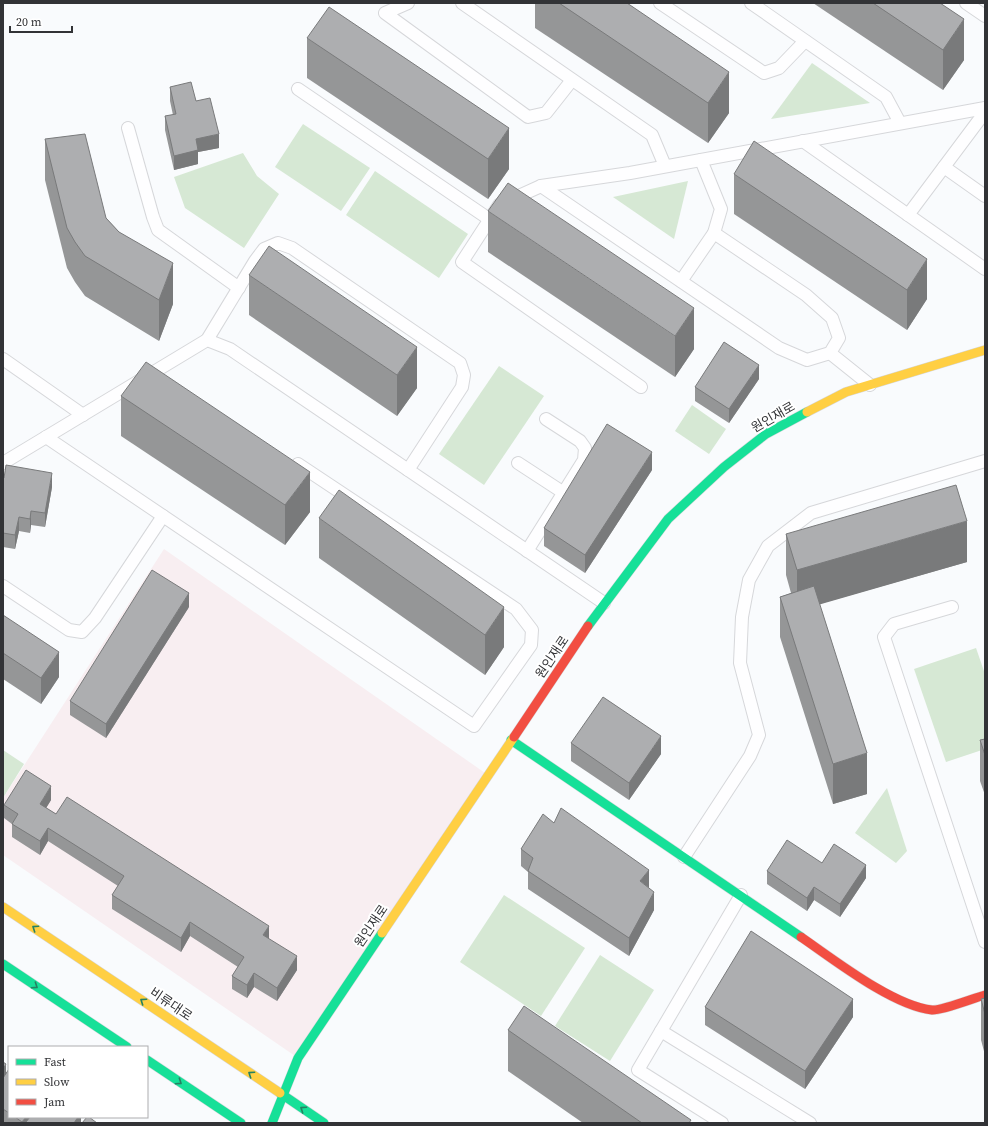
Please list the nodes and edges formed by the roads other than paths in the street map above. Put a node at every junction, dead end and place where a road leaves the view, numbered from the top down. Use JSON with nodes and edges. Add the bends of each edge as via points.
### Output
{"nodes":[{"id":1,"x":408,"y":3,"type":"edge"},
{"id":2,"x":462,"y":3,"type":"edge"},
{"id":3,"x":660,"y":3,"type":"edge"},
{"id":4,"x":751,"y":3,"type":"edge"},
{"id":5,"x":966,"y":3,"type":"edge"},
{"id":6,"x":985,"y":16,"type":"edge"},
{"id":7,"x":805,"y":41,"type":"junction"},
{"id":8,"x":572,"y":80,"type":"junction"},
{"id":9,"x":298,"y":89,"type":"dead end"},
{"id":10,"x":985,"y":108,"type":"edge"},
{"id":11,"x":985,"y":112,"type":"edge"},
{"id":12,"x":900,"y":123,"type":"junction"},
{"id":13,"x":128,"y":128,"type":"dead end"},
{"id":14,"x":803,"y":141,"type":"junction"},
{"id":15,"x":701,"y":160,"type":"junction"},
{"id":16,"x":665,"y":166,"type":"junction"},
{"id":17,"x":944,"y":167,"type":"junction"},
{"id":18,"x":541,"y":186,"type":"junction"},
{"id":19,"x":985,"y":196,"type":"edge"},
{"id":20,"x":908,"y":215,"type":"junction"},
{"id":21,"x":489,"y":219,"type":"junction"},
{"id":22,"x":714,"y":233,"type":"junction"},
{"id":23,"x":985,"y":269,"type":"edge"},
{"id":24,"x":681,"y":281,"type":"junction"},
{"id":25,"x":239,"y":288,"type":"junction"},
{"id":26,"x":207,"y":340,"type":"junction"},
{"id":27,"x":985,"y":350,"type":"edge"},
{"id":28,"x":830,"y":353,"type":"junction"},
{"id":29,"x":3,"y":359,"type":"edge"},
{"id":30,"x":157,"y":371,"type":"junction"},
{"id":31,"x":171,"y":380,"type":"edge"},
{"id":32,"x":870,"y":384,"type":"junction"},
{"id":33,"x":641,"y":387,"type":"dead end"},
{"id":34,"x":83,"y":415,"type":"junction"},
{"id":35,"x":546,"y":419,"type":"dead end"},
{"id":36,"x":46,"y":437,"type":"junction"},
{"id":37,"x":290,"y":459,"type":"edge"},
{"id":38,"x":985,"y":461,"type":"edge"},
{"id":39,"x":3,"y":463,"type":"edge"},
{"id":40,"x":518,"y":463,"type":"dead end"},
{"id":41,"x":408,"y":470,"type":"junction"},
{"id":42,"x":564,"y":492,"type":"junction"},
{"id":43,"x":163,"y":516,"type":"junction"},
{"id":44,"x":527,"y":551,"type":"junction"},
{"id":45,"x":3,"y":586,"type":"edge"},
{"id":46,"x":604,"y":603,"type":"junction"},
{"id":47,"x":952,"y":607,"type":"dead end"},
{"id":48,"x":511,"y":740,"type":"junction"},
{"id":49,"x":684,"y":857,"type":"junction"},
{"id":50,"x":740,"y":895,"type":"junction"},
{"id":51,"x":3,"y":907,"type":"edge"},
{"id":52,"x":985,"y":942,"type":"edge"},
{"id":53,"x":3,"y":964,"type":"edge"},
{"id":54,"x":985,"y":995,"type":"edge"},
{"id":55,"x":661,"y":1031,"type":"junction"},
{"id":56,"x":126,"y":1046,"type":"edge"},
{"id":57,"x":148,"y":1061,"type":"edge"},
{"id":58,"x":283,"y":1096,"type":"junction"},
{"id":59,"x":241,"y":1123,"type":"edge"},
{"id":60,"x":272,"y":1123,"type":"edge"},
{"id":61,"x":324,"y":1123,"type":"edge"},
{"id":62,"x":722,"y":1123,"type":"edge"},
{"id":63,"x":810,"y":1123,"type":"edge"}],
"edges":[{"from":1,"to":8,"type":"lane","via":[[385,13],[528,117],[546,114]]},
{"from":2,"to":8,"type":"lane"},
{"from":3,"to":7,"type":"lane","via":[[764,73],[779,68]]},
{"from":4,"to":7,"type":"lane"},
{"from":5,"to":6,"type":"lane"},
{"from":7,"to":12,"type":"lane","via":[[886,97]]},
{"from":8,"to":16,"type":"lane","via":[[652,135]]},
{"from":9,"to":21,"type":"lane"},
{"from":10,"to":12,"type":"lane"},
{"from":11,"to":17,"type":"lane"},
{"from":12,"to":14,"type":"lane"},
{"from":13,"to":25,"type":"lane","via":[[158,230]]},
{"from":14,"to":15,"type":"lane"},
{"from":14,"to":20,"type":"lane"},
{"from":15,"to":16,"type":"lane"},
{"from":15,"to":22,"type":"lane","via":[[721,209]]},
{"from":16,"to":18,"type":"lane"},
{"from":17,"to":19,"type":"lane"},
{"from":17,"to":20,"type":"lane"},
{"from":18,"to":21,"type":"lane","via":[[499,205]]},
{"from":18,"to":24,"type":"lane"},
{"from":20,"to":23,"type":"lane"},
{"from":21,"to":33,"type":"lane","via":[[462,262]]},
{"from":22,"to":24,"type":"lane"},
{"from":22,"to":28,"type":"lane","via":[[806,295],[832,318],[839,338]]},
{"from":24,"to":28,"type":"lane","via":[[779,348],[807,360]]},
{"from":25,"to":26,"type":"lane"},
{"from":25,"to":41,"type":"lane","via":[[264,249],[278,243],[292,248],[460,363],[464,375],[462,387]]},
{"from":26,"to":30,"type":"lane"},
{"from":26,"to":41,"type":"lane","via":[[230,349]]},
{"from":27,"to":32,"type":"main road","name":"원인재로"},
{"from":28,"to":32,"type":"lane"},
{"from":29,"to":34,"type":"lane"},
{"from":30,"to":31,"type":"lane"},
{"from":30,"to":34,"type":"lane"},
{"from":32,"to":46,"type":"main road","name":"원인재로","via":[[846,392],[766,434],[724,467],[668,519]]},
{"from":34,"to":36,"type":"lane"},
{"from":35,"to":42,"type":"lane","via":[[580,441],[585,448],[584,460]]},
{"from":36,"to":39,"type":"lane"},
{"from":36,"to":43,"type":"lane"},
{"from":37,"to":43,"type":"lane","via":[[516,610],[532,630],[532,645],[474,726]]},
{"from":38,"to":49,"type":"lane","via":[[811,513],[768,546],[749,580],[742,617],[740,663],[759,735],[750,756]]},
{"from":40,"to":42,"type":"lane"},
{"from":41,"to":44,"type":"lane"},
{"from":42,"to":44,"type":"lane"},
{"from":43,"to":45,"type":"lane","via":[[95,618],[82,632],[69,630]]},
{"from":44,"to":46,"type":"lane"},
{"from":46,"to":48,"type":"main road","name":"원인재로"},
{"from":47,"to":52,"type":"lane","via":[[894,624],[884,637]]},
{"from":48,"to":49,"type":"main road"},
{"from":48,"to":58,"type":"main road","name":"원인재로","via":[[298,1058]]},
{"from":49,"to":50,"type":"main road"},
{"from":50,"to":54,"type":"main road","via":[[863,979],[908,1004],[933,1010]]},
{"from":50,"to":55,"type":"lane"},
{"from":58,"to":51,"type":"main road","name":"비류대로","one_way":true},
{"from":53,"to":56,"type":"main road","one_way":true},
{"from":55,"to":62,"type":"lane","via":[[638,1070]]},
{"from":55,"to":63,"type":"lane"},
{"from":57,"to":59,"type":"main road","one_way":true},
{"from":58,"to":60,"type":"main road","name":"원인재로"},
{"from":61,"to":58,"type":"main road","name":"비류대로","one_way":true}]}
